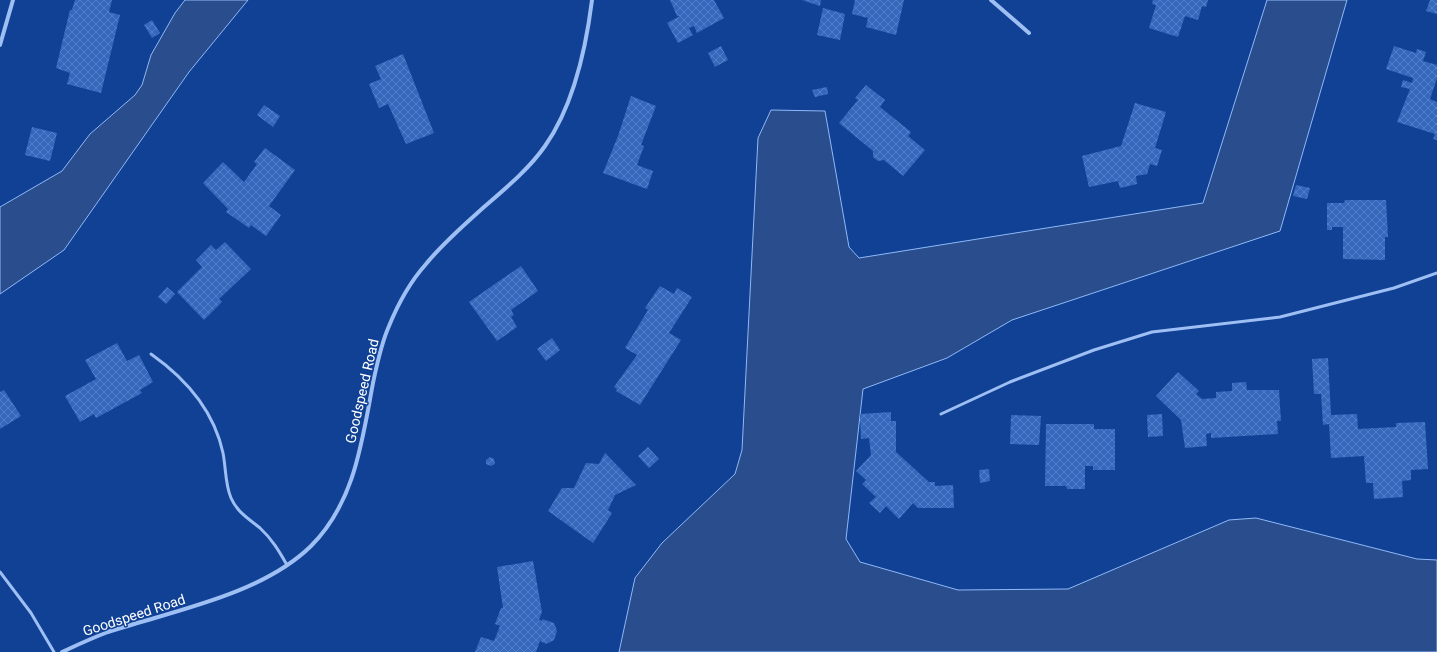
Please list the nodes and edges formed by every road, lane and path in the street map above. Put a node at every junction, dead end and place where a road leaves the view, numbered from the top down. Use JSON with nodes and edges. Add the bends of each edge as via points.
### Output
{"nodes":[{"id":1,"x":13,"y":0,"type":"edge"},
{"id":2,"x":592,"y":0,"type":"edge"},
{"id":3,"x":991,"y":0,"type":"edge"},
{"id":4,"x":1029,"y":33,"type":"dead end"},
{"id":5,"x":0,"y":45,"type":"edge"},
{"id":6,"x":1437,"y":273,"type":"edge"},
{"id":7,"x":151,"y":354,"type":"dead end"},
{"id":8,"x":941,"y":414,"type":"dead end"},
{"id":9,"x":287,"y":565,"type":"junction"},
{"id":10,"x":0,"y":572,"type":"edge"},
{"id":11,"x":54,"y":652,"type":"edge"},
{"id":12,"x":62,"y":652,"type":"edge"}],
"edges":[{"from":1,"to":5,"type":"street"},
{"from":2,"to":9,"type":"street","name":"Goodspeed Road","via":[[576,78],[562,117],[533,161],[425,265],[404,295],[388,328],[378,362],[358,460],[348,492],[331,522],[311,546]]},
{"from":3,"to":4,"type":"street"},
{"from":6,"to":8,"type":"lane","via":[[1394,288],[1280,317],[1152,332],[1087,352],[1010,382]]},
{"from":7,"to":9,"type":"lane","via":[[184,381],[202,405],[216,430],[223,452],[231,498],[242,514],[276,545]]},
{"from":9,"to":12,"type":"street","name":"Goodspeed Road","via":[[211,601],[106,633]]},
{"from":10,"to":11,"type":"lane","via":[[31,613]]}]}
